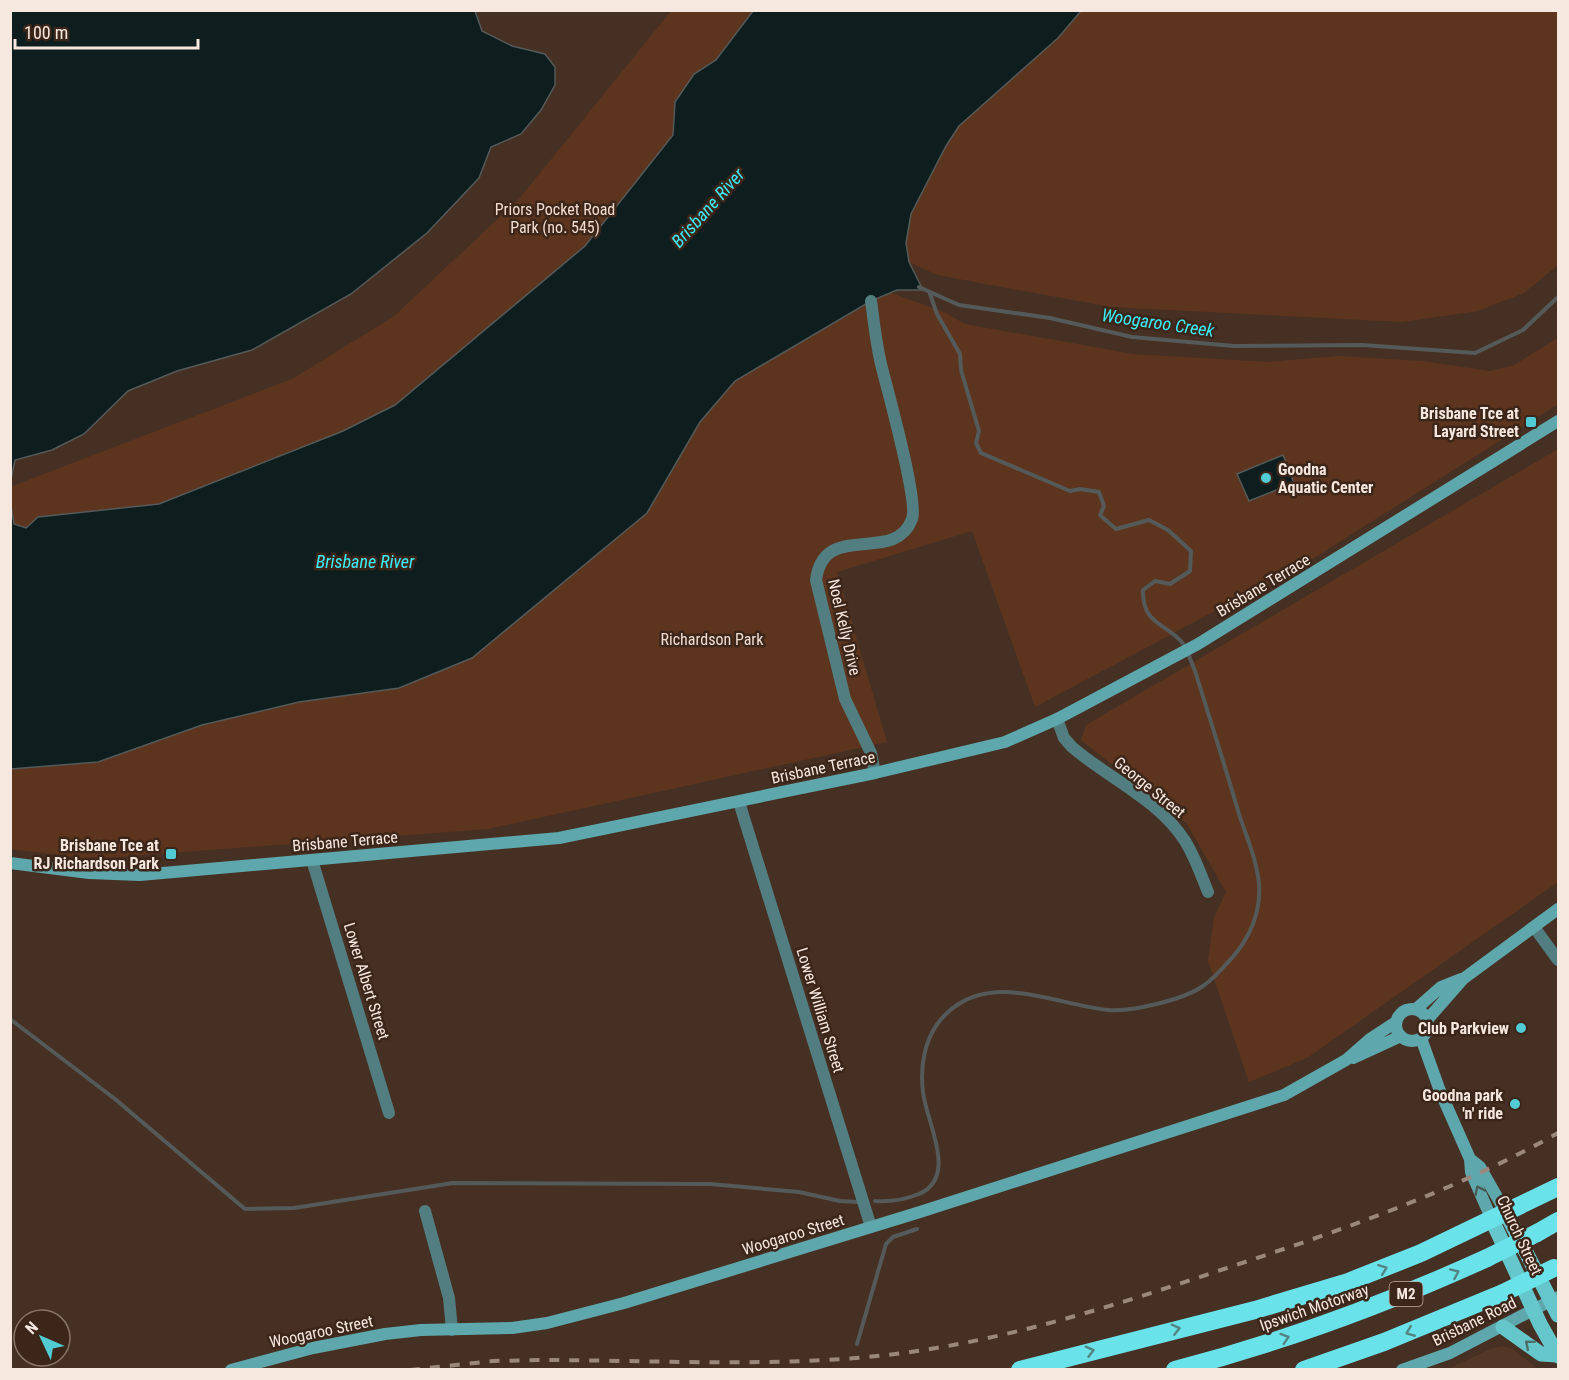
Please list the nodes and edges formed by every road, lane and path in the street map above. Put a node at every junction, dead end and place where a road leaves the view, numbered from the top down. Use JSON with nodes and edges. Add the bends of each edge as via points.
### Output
{"nodes":[{"id":1,"x":871,"y":301,"type":"dead end"},
{"id":2,"x":1558,"y":421,"type":"edge"},
{"id":3,"x":1057,"y":719,"type":"junction"},
{"id":4,"x":875,"y":773,"type":"junction"},
{"id":5,"x":739,"y":802,"type":"junction"},
{"id":6,"x":312,"y":860,"type":"junction"},
{"id":7,"x":10,"y":863,"type":"edge"},
{"id":8,"x":1208,"y":892,"type":"dead end"},
{"id":9,"x":1558,"y":909,"type":"edge"},
{"id":10,"x":1534,"y":927,"type":"junction"},
{"id":11,"x":1558,"y":960,"type":"edge"},
{"id":12,"x":1463,"y":979,"type":"junction"},
{"id":13,"x":1416,"y":1009,"type":"junction"},
{"id":14,"x":1427,"y":1020,"type":"junction"},
{"id":15,"x":1396,"y":1022,"type":"junction"},
{"id":16,"x":1401,"y":1036,"type":"junction"},
{"id":17,"x":1421,"y":1038,"type":"junction"},
{"id":18,"x":1346,"y":1060,"type":"junction"},
{"id":19,"x":388,"y":1113,"type":"dead end"},
{"id":20,"x":1558,"y":1187,"type":"edge"},
{"id":21,"x":425,"y":1211,"type":"dead end"},
{"id":22,"x":1499,"y":1216,"type":"junction"},
{"id":23,"x":1558,"y":1221,"type":"edge"},
{"id":24,"x":871,"y":1227,"type":"junction"},
{"id":25,"x":1556,"y":1267,"type":"edge"},
{"id":26,"x":1555,"y":1299,"type":"edge"},
{"id":27,"x":1535,"y":1309,"type":"junction"},
{"id":28,"x":1558,"y":1315,"type":"edge"},
{"id":29,"x":1503,"y":1327,"type":"junction"},
{"id":30,"x":452,"y":1330,"type":"junction"},
{"id":31,"x":1558,"y":1356,"type":"edge"},
{"id":32,"x":231,"y":1370,"type":"edge"},
{"id":33,"x":1020,"y":1370,"type":"edge"},
{"id":34,"x":1175,"y":1370,"type":"edge"},
{"id":35,"x":1304,"y":1370,"type":"edge"},
{"id":36,"x":1402,"y":1370,"type":"edge"}],
"edges":[{"from":1,"to":4,"type":"street","name":"Noel Kelly Drive","via":[[914,517],[907,531],[896,539],[828,552],[818,564],[816,580],[845,699],[871,753]]},
{"from":2,"to":3,"type":"main road","name":"Brisbane Terrace","via":[[1198,644]]},
{"from":3,"to":4,"type":"main road","name":"Brisbane Terrace","via":[[1005,742]]},
{"from":3,"to":8,"type":"street","name":"George Street","via":[[1072,747],[1175,827],[1193,855]]},
{"from":4,"to":5,"type":"main road","name":"Brisbane Terrace"},
{"from":5,"to":6,"type":"main road","name":"Brisbane Terrace","via":[[559,838]]},
{"from":5,"to":24,"type":"street","name":"Lower William Street"},
{"from":6,"to":7,"type":"main road","name":"Brisbane Terrace","via":[[140,875]]},
{"from":6,"to":19,"type":"street","name":"Lower Albert Street"},
{"from":9,"to":10,"type":"main road"},
{"from":10,"to":11,"type":"street"},
{"from":10,"to":12,"type":"main road"},
{"from":12,"to":13,"type":"main road","via":[[1441,987]]},
{"from":12,"to":14,"type":"main road"},
{"from":13,"to":14,"type":"main road"},
{"from":13,"to":15,"type":"main road","via":[[1406,1010]]},
{"from":14,"to":17,"type":"main road","via":[[1427,1030]]},
{"from":15,"to":16,"type":"main road"},
{"from":15,"to":18,"type":"main road","name":"Woogaroo Street"},
{"from":16,"to":17,"type":"main road","via":[[1411,1041]]},
{"from":16,"to":18,"type":"main road","name":"Woogaroo Street"},
{"from":17,"to":22,"type":"main road","name":"Church Street","via":[[1440,1092],[1470,1159],[1480,1167]]},
{"from":18,"to":24,"type":"main road","name":"Woogaroo Street","via":[[1311,1083],[1276,1098]]},
{"from":20,"to":22,"type":"highway"},
{"from":21,"to":30,"type":"street","via":[[449,1298]]},
{"from":22,"to":26,"type":"main road","name":"Church Street"},
{"from":22,"to":27,"type":"main road","name":"Church Street"},
{"from":33,"to":22,"type":"highway","one_way":true,"via":[[1308,1295],[1383,1269]]},
{"from":34,"to":23,"type":"highway","name":"Ipswich Motorway","number":"M2","one_way":true,"bridge":true,"via":[[1368,1309],[1487,1258]]},
{"from":24,"to":30,"type":"main road","name":"Woogaroo Street","via":[[587,1314],[513,1328]]},
{"from":25,"to":35,"type":"highway","number":"M2","one_way":true,"bridge":true,"via":[[1384,1342]]},
{"from":26,"to":27,"type":"main road","name":"Brisbane Road"},
{"from":26,"to":28,"type":"main road","name":"Church Street"},
{"from":27,"to":29,"type":"main road","name":"Brisbane Road"},
{"from":27,"to":31,"type":"main road","name":"Church Street"},
{"from":31,"to":29,"type":"main road","one_way":true,"via":[[1541,1353]]},
{"from":29,"to":36,"type":"main road","name":"Brisbane Road","via":[[1450,1353]]},
{"from":30,"to":32,"type":"main road","name":"Woogaroo Street","via":[[353,1339]]}]}
